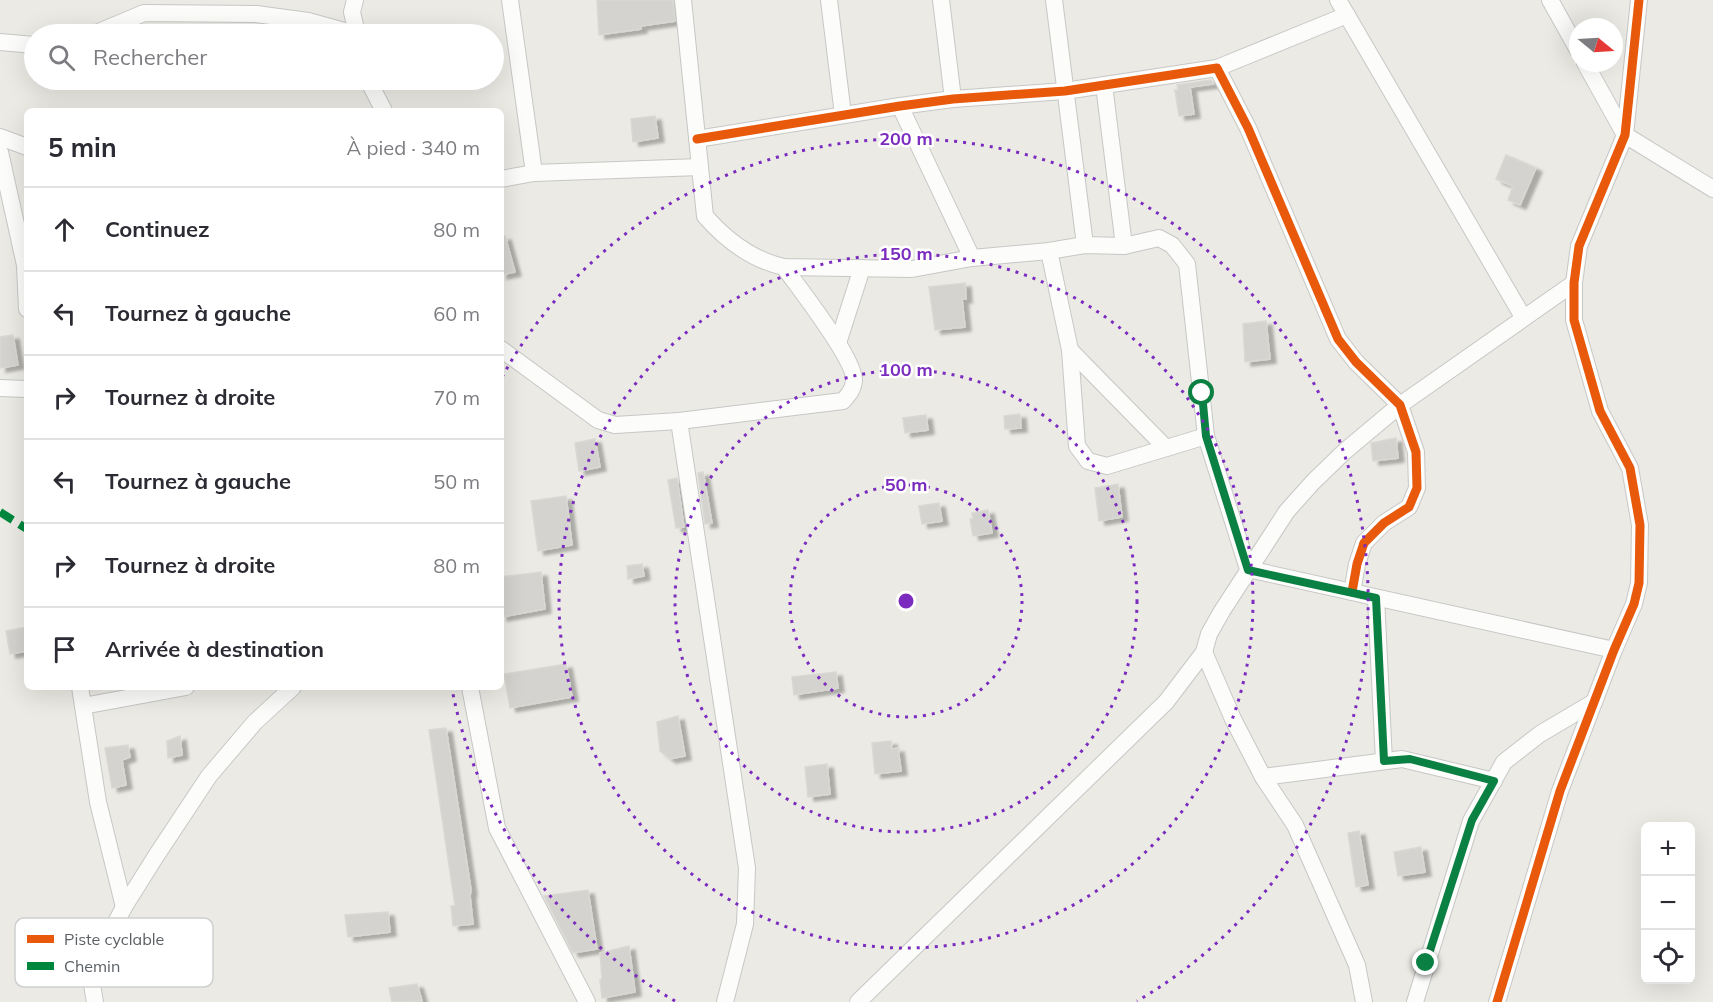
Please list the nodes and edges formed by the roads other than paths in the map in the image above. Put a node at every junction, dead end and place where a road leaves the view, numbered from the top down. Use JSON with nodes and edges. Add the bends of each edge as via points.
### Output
{"nodes":[{"id":1,"x":355,"y":0,"type":"edge"},
{"id":2,"x":510,"y":0,"type":"edge"},
{"id":3,"x":683,"y":0,"type":"edge"},
{"id":4,"x":829,"y":0,"type":"edge"},
{"id":5,"x":941,"y":0,"type":"edge"},
{"id":6,"x":1054,"y":0,"type":"edge"},
{"id":7,"x":1338,"y":0,"type":"edge"},
{"id":8,"x":1550,"y":0,"type":"edge"},
{"id":9,"x":1639,"y":0,"type":"edge"},
{"id":10,"x":1347,"y":15,"type":"junction"},
{"id":11,"x":118,"y":24,"type":"edge"},
{"id":12,"x":319,"y":24,"type":"edge"},
{"id":13,"x":354,"y":24,"type":"edge"},
{"id":14,"x":1569,"y":34,"type":"edge"},
{"id":15,"x":0,"y":42,"type":"edge"},
{"id":16,"x":24,"y":44,"type":"edge"},
{"id":17,"x":1217,"y":68,"type":"junction"},
{"id":18,"x":1590,"y":72,"type":"edge"},
{"id":19,"x":1104,"y":85,"type":"junction"},
{"id":20,"x":373,"y":90,"type":"edge"},
{"id":21,"x":1065,"y":91,"type":"junction"},
{"id":22,"x":953,"y":99,"type":"junction"},
{"id":23,"x":900,"y":105,"type":"junction"},
{"id":24,"x":382,"y":108,"type":"edge"},
{"id":25,"x":843,"y":115,"type":"junction"},
{"id":26,"x":1625,"y":135,"type":"junction"},
{"id":27,"x":0,"y":137,"type":"edge"},
{"id":28,"x":697,"y":139,"type":"junction"},
{"id":29,"x":24,"y":146,"type":"edge"},
{"id":30,"x":0,"y":152,"type":"edge"},
{"id":31,"x":700,"y":167,"type":"junction"},
{"id":32,"x":534,"y":173,"type":"junction"},
{"id":33,"x":504,"y":178,"type":"edge"},
{"id":34,"x":1713,"y":189,"type":"edge"},
{"id":35,"x":1085,"y":245,"type":"junction"},
{"id":36,"x":1124,"y":246,"type":"junction"},
{"id":37,"x":1048,"y":250,"type":"junction"},
{"id":38,"x":972,"y":258,"type":"junction"},
{"id":39,"x":24,"y":260,"type":"edge"},
{"id":40,"x":784,"y":267,"type":"junction"},
{"id":41,"x":862,"y":268,"type":"junction"},
{"id":42,"x":1574,"y":283,"type":"junction"},
{"id":43,"x":1523,"y":317,"type":"junction"},
{"id":44,"x":838,"y":343,"type":"junction"},
{"id":45,"x":1070,"y":350,"type":"junction"},
{"id":46,"x":504,"y":351,"type":"edge"},
{"id":47,"x":0,"y":388,"type":"edge"},
{"id":48,"x":24,"y":389,"type":"edge"},
{"id":49,"x":1400,"y":405,"type":"junction"},
{"id":50,"x":679,"y":421,"type":"junction"},
{"id":51,"x":1206,"y":436,"type":"junction"},
{"id":52,"x":1166,"y":448,"type":"junction"},
{"id":53,"x":1248,"y":570,"type":"junction"},
{"id":54,"x":1352,"y":592,"type":"junction"},
{"id":55,"x":1376,"y":598,"type":"junction"},
{"id":56,"x":1614,"y":650,"type":"junction"},
{"id":57,"x":1204,"y":652,"type":"junction"},
{"id":58,"x":80,"y":690,"type":"edge"},
{"id":59,"x":170,"y":690,"type":"edge"},
{"id":60,"x":290,"y":690,"type":"edge"},
{"id":61,"x":471,"y":690,"type":"edge"},
{"id":62,"x":1594,"y":702,"type":"junction"},
{"id":63,"x":83,"y":706,"type":"junction"},
{"id":64,"x":1384,"y":761,"type":"junction"},
{"id":65,"x":1263,"y":777,"type":"junction"},
{"id":66,"x":1494,"y":781,"type":"junction"},
{"id":67,"x":124,"y":907,"type":"junction"},
{"id":68,"x":118,"y":918,"type":"edge"},
{"id":69,"x":93,"y":987,"type":"edge"},
{"id":70,"x":95,"y":1002,"type":"edge"},
{"id":71,"x":587,"y":1002,"type":"edge"},
{"id":72,"x":725,"y":1002,"type":"edge"},
{"id":73,"x":858,"y":1002,"type":"edge"},
{"id":74,"x":1364,"y":1002,"type":"edge"},
{"id":75,"x":1415,"y":1002,"type":"edge"},
{"id":76,"x":1497,"y":1002,"type":"edge"}],
"edges":[{"from":1,"to":13,"type":"street"},
{"from":2,"to":32,"type":"street"},
{"from":3,"to":28,"type":"street"},
{"from":4,"to":25,"type":"street"},
{"from":5,"to":22,"type":"street"},
{"from":6,"to":21,"type":"street"},
{"from":7,"to":10,"type":"street"},
{"from":8,"to":14,"type":"street"},
{"from":9,"to":26,"type":"street"},
{"from":10,"to":17,"type":"street"},
{"from":10,"to":43,"type":"street"},
{"from":11,"to":12,"type":"street","via":[[144,13],[256,14]]},
{"from":15,"to":16,"type":"street"},
{"from":17,"to":19,"type":"street"},
{"from":17,"to":49,"type":"street","via":[[1248,128],[1338,339]]},
{"from":18,"to":26,"type":"street"},
{"from":19,"to":21,"type":"street"},
{"from":19,"to":36,"type":"street"},
{"from":20,"to":24,"type":"street"},
{"from":21,"to":22,"type":"street"},
{"from":21,"to":35,"type":"street"},
{"from":22,"to":23,"type":"street"},
{"from":23,"to":25,"type":"street"},
{"from":23,"to":38,"type":"street"},
{"from":25,"to":28,"type":"street"},
{"from":26,"to":34,"type":"street"},
{"from":26,"to":42,"type":"street","via":[[1579,246]]},
{"from":27,"to":29,"type":"street"},
{"from":28,"to":31,"type":"street"},
{"from":30,"to":39,"type":"street"},
{"from":31,"to":32,"type":"street"},
{"from":31,"to":40,"type":"street","via":[[705,216],[721,234],[763,262]]},
{"from":32,"to":33,"type":"street"},
{"from":35,"to":36,"type":"street"},
{"from":35,"to":37,"type":"street"},
{"from":36,"to":51,"type":"street","via":[[1159,238],[1173,245],[1187,264]]},
{"from":37,"to":38,"type":"street"},
{"from":37,"to":45,"type":"street"},
{"from":38,"to":41,"type":"street","via":[[912,269]]},
{"from":40,"to":41,"type":"street"},
{"from":40,"to":44,"type":"street"},
{"from":41,"to":44,"type":"street"},
{"from":42,"to":43,"type":"street"},
{"from":42,"to":56,"type":"street","via":[[1574,320],[1588,373],[1600,411],[1630,468],[1640,525],[1639,584]]},
{"from":43,"to":49,"type":"street"},
{"from":44,"to":50,"type":"street","via":[[855,378],[852,392],[843,400]]},
{"from":45,"to":52,"type":"street"},
{"from":45,"to":52,"type":"street","via":[[1077,446],[1088,461],[1107,466]]},
{"from":46,"to":50,"type":"street","via":[[598,420],[615,425]]},
{"from":47,"to":48,"type":"street"},
{"from":49,"to":53,"type":"street","via":[[1313,482],[1287,511]]},
{"from":49,"to":54,"type":"street","via":[[1416,452],[1418,488],[1409,507],[1364,543]]},
{"from":50,"to":72,"type":"street","via":[[747,868],[745,924]]},
{"from":51,"to":52,"type":"street"},
{"from":51,"to":53,"type":"street"},
{"from":53,"to":54,"type":"street"},
{"from":53,"to":57,"type":"street","via":[[1209,634]]},
{"from":54,"to":55,"type":"street"},
{"from":55,"to":56,"type":"street"},
{"from":55,"to":64,"type":"street"},
{"from":56,"to":62,"type":"street"},
{"from":57,"to":65,"type":"street"},
{"from":57,"to":73,"type":"street","via":[[1166,702]]},
{"from":58,"to":63,"type":"street"},
{"from":59,"to":63,"type":"street"},
{"from":60,"to":67,"type":"street","via":[[255,722],[210,776]]},
{"from":61,"to":71,"type":"street","via":[[496,828]]},
{"from":62,"to":66,"type":"street","via":[[1540,734],[1504,762]]},
{"from":62,"to":76,"type":"street","via":[[1560,791]]},
{"from":63,"to":67,"type":"street","via":[[98,802]]},
{"from":64,"to":65,"type":"street"},
{"from":64,"to":66,"type":"street","via":[[1410,759]]},
{"from":65,"to":74,"type":"street","via":[[1295,825],[1357,965]]},
{"from":66,"to":75,"type":"street","via":[[1472,820]]},
{"from":67,"to":68,"type":"street"},
{"from":69,"to":70,"type":"street"}]}
